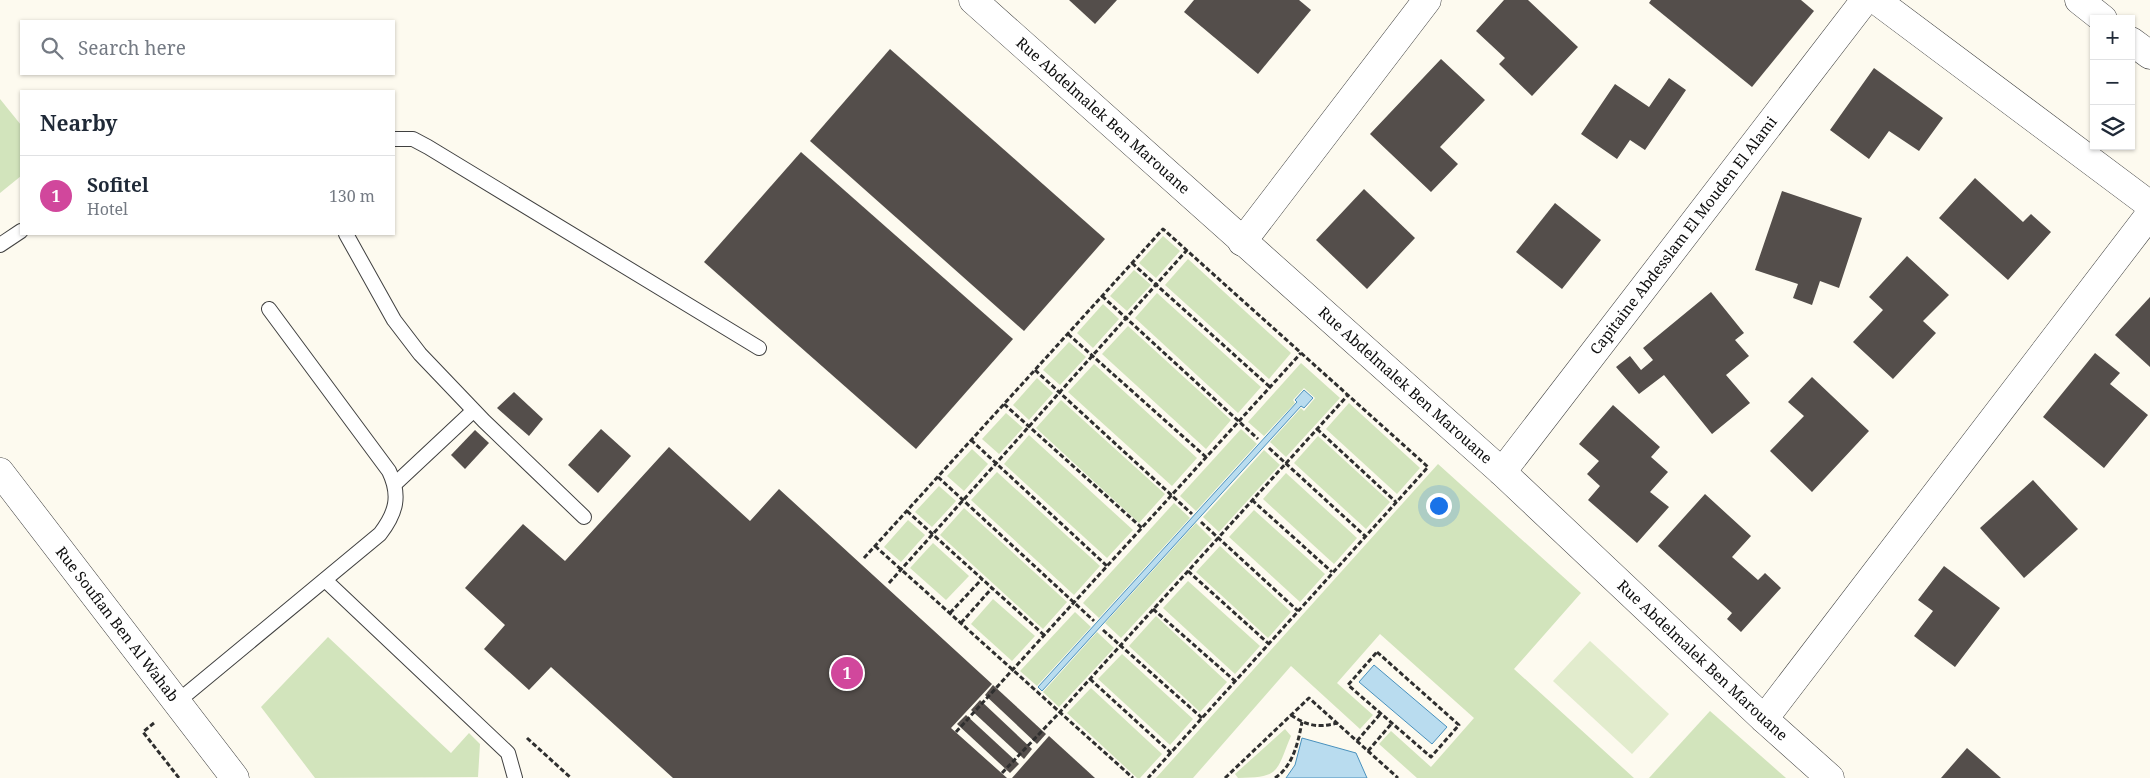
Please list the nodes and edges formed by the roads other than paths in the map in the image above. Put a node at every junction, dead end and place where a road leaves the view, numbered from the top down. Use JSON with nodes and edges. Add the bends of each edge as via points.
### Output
{"nodes":[{"id":1,"x":972,"y":0,"type":"edge"},
{"id":2,"x":1427,"y":0,"type":"edge"},
{"id":3,"x":1865,"y":0,"type":"edge"},
{"id":4,"x":1876,"y":0,"type":"edge"},
{"id":5,"x":2079,"y":0,"type":"edge"},
{"id":6,"x":2098,"y":15,"type":"edge"},
{"id":7,"x":2135,"y":44,"type":"edge"},
{"id":8,"x":2150,"y":55,"type":"edge"},
{"id":9,"x":395,"y":140,"type":"edge"},
{"id":10,"x":2150,"y":205,"type":"edge"},
{"id":11,"x":2150,"y":214,"type":"edge"},
{"id":12,"x":20,"y":232,"type":"edge"},
{"id":13,"x":347,"y":235,"type":"edge"},
{"id":14,"x":1242,"y":242,"type":"junction"},
{"id":15,"x":0,"y":245,"type":"edge"},
{"id":16,"x":269,"y":309,"type":"dead end"},
{"id":17,"x":759,"y":348,"type":"dead end"},
{"id":18,"x":473,"y":411,"type":"junction"},
{"id":19,"x":0,"y":472,"type":"edge"},
{"id":20,"x":1502,"y":472,"type":"junction"},
{"id":21,"x":395,"y":484,"type":"junction"},
{"id":22,"x":584,"y":517,"type":"dead end"},
{"id":23,"x":326,"y":580,"type":"junction"},
{"id":24,"x":177,"y":702,"type":"junction"},
{"id":25,"x":1764,"y":719,"type":"junction"},
{"id":26,"x":235,"y":778,"type":"edge"},
{"id":27,"x":515,"y":778,"type":"edge"},
{"id":28,"x":1830,"y":778,"type":"edge"}],
"edges":[{"from":1,"to":14,"type":"street","name":"Rue Abdelmalek Ben Marouane"},
{"from":2,"to":14,"type":"street"},
{"from":3,"to":20,"type":"street","name":"Capitaine Abdesslam El Mouden El Alami"},
{"from":4,"to":10,"type":"street"},
{"from":5,"to":6,"type":"street"},
{"from":7,"to":8,"type":"street"},
{"from":9,"to":17,"type":"lane","via":[[413,139],[428,147]]},
{"from":11,"to":25,"type":"street"},
{"from":12,"to":15,"type":"lane"},
{"from":13,"to":18,"type":"lane","via":[[394,320],[420,354]]},
{"from":14,"to":20,"type":"street","name":"Rue Abdelmalek Ben Marouane"},
{"from":16,"to":21,"type":"lane"},
{"from":18,"to":21,"type":"lane"},
{"from":18,"to":22,"type":"lane"},
{"from":19,"to":24,"type":"street","name":"Rue Soufian Ben Al Wahab"},
{"from":20,"to":25,"type":"street","name":"Rue Abdelmalek Ben Marouane"},
{"from":21,"to":23,"type":"lane","via":[[396,502],[391,520],[380,534]]},
{"from":23,"to":24,"type":"lane"},
{"from":23,"to":27,"type":"lane","via":[[508,753]]},
{"from":24,"to":26,"type":"street","name":"Rue Soufian Ben Al Wahab"},
{"from":25,"to":28,"type":"street","name":"Rue Abdelmalek Ben Marouane"}]}
